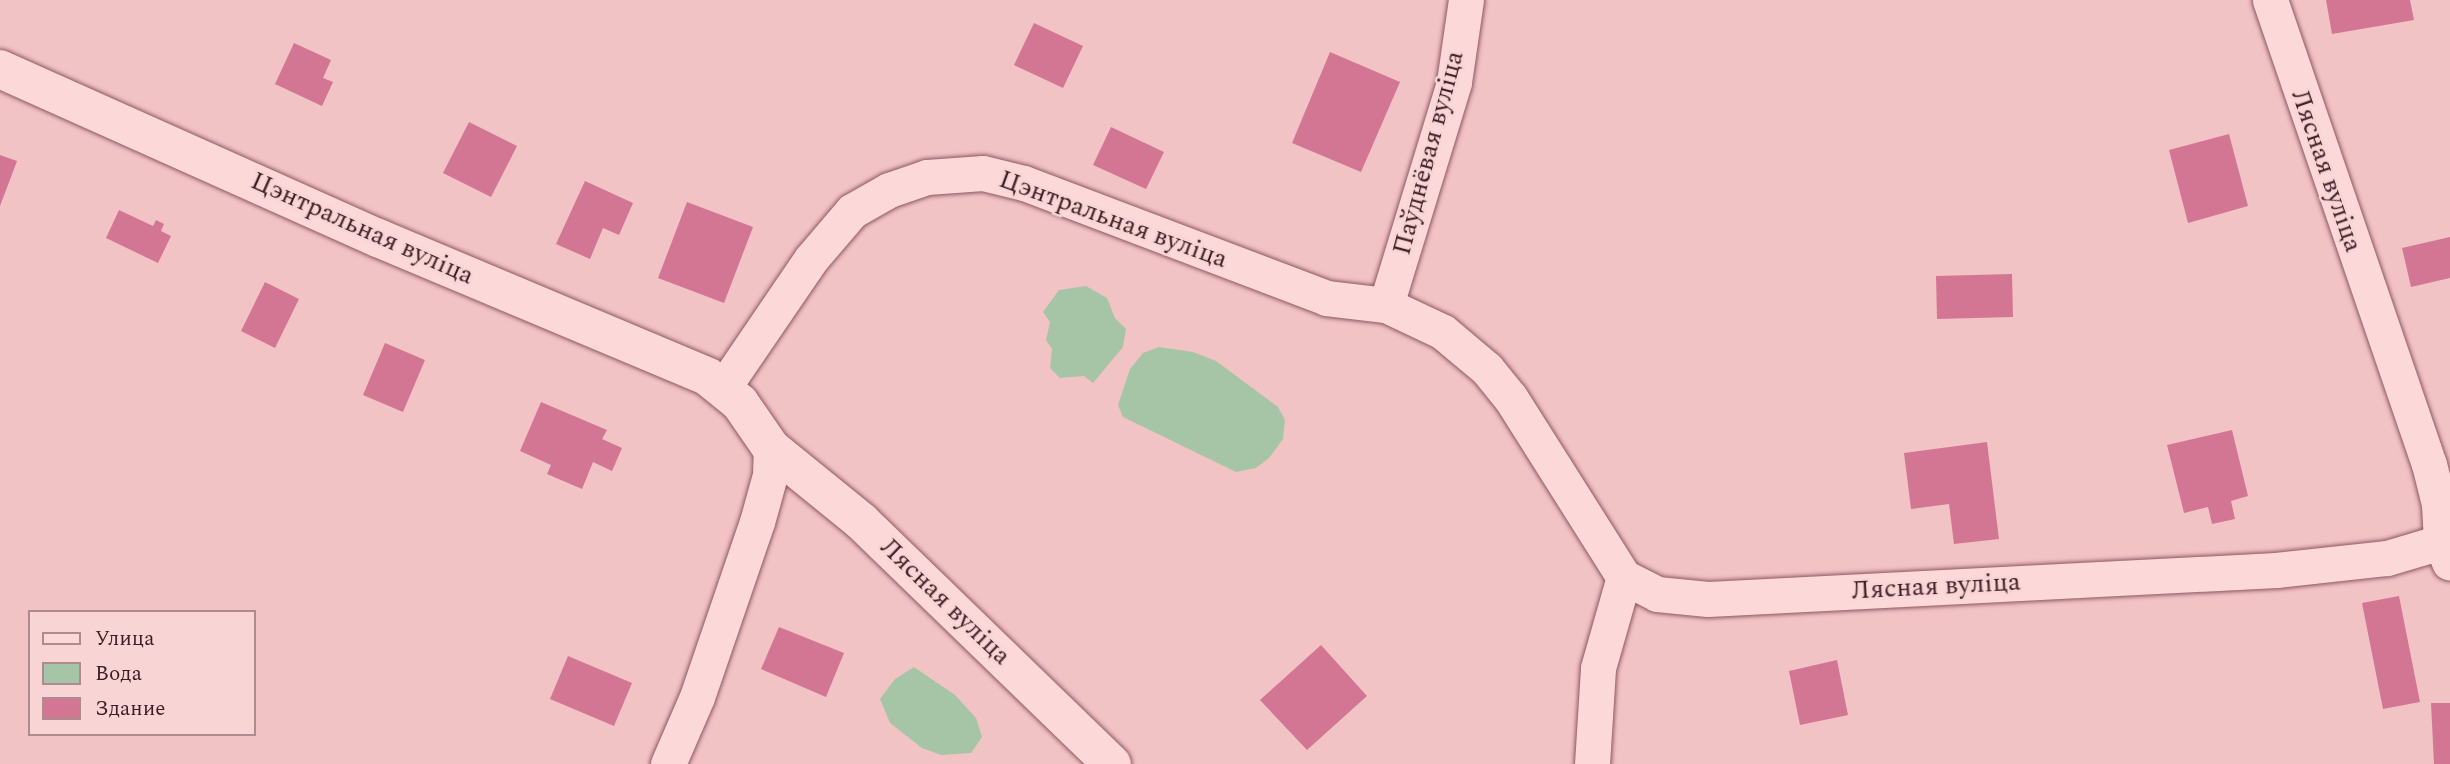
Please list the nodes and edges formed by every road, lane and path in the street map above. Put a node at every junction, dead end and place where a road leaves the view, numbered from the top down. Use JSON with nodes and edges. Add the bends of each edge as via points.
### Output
{"nodes":[{"id":1,"x":1466,"y":0,"type":"edge"},
{"id":2,"x":2270,"y":0,"type":"edge"},
{"id":3,"x":0,"y":69,"type":"edge"},
{"id":4,"x":1386,"y":305,"type":"junction"},
{"id":5,"x":723,"y":388,"type":"junction"},
{"id":6,"x":771,"y":448,"type":"junction"},
{"id":7,"x":2446,"y":553,"type":"edge"},
{"id":8,"x":1624,"y":577,"type":"junction"},
{"id":9,"x":668,"y":764,"type":"edge"},
{"id":10,"x":1112,"y":764,"type":"edge"},
{"id":11,"x":1592,"y":764,"type":"edge"}],
"edges":[{"from":1,"to":4,"type":"street","name":"Паўднёвая вуліца","via":[[1454,82]]},
{"from":2,"to":7,"type":"street","name":"Лясная вуліца","via":[[2429,464]]},
{"from":3,"to":5,"type":"street","name":"Цэнтральная вуліца","via":[[379,238],[687,366]]},
{"from":4,"to":5,"type":"street","name":"Цэнтральная вуліца","via":[[1326,298],[1013,180],[947,172],[889,190],[839,223]]},
{"from":4,"to":8,"type":"street","name":"Цэнтральная вуліца","via":[[1443,332],[1487,369],[1530,426]]},
{"from":5,"to":6,"type":"street","name":"Цэнтральная вуліца"},
{"from":6,"to":9,"type":"street","via":[[771,475],[757,522],[697,697]]},
{"from":6,"to":10,"type":"street","name":"Лясная вуліца","via":[[862,522]]},
{"from":7,"to":8,"type":"street","name":"Лясная вуліца","via":[[2276,570],[1708,599],[1657,594]]},
{"from":8,"to":11,"type":"street","via":[[1598,668],[1590,738]]}]}
